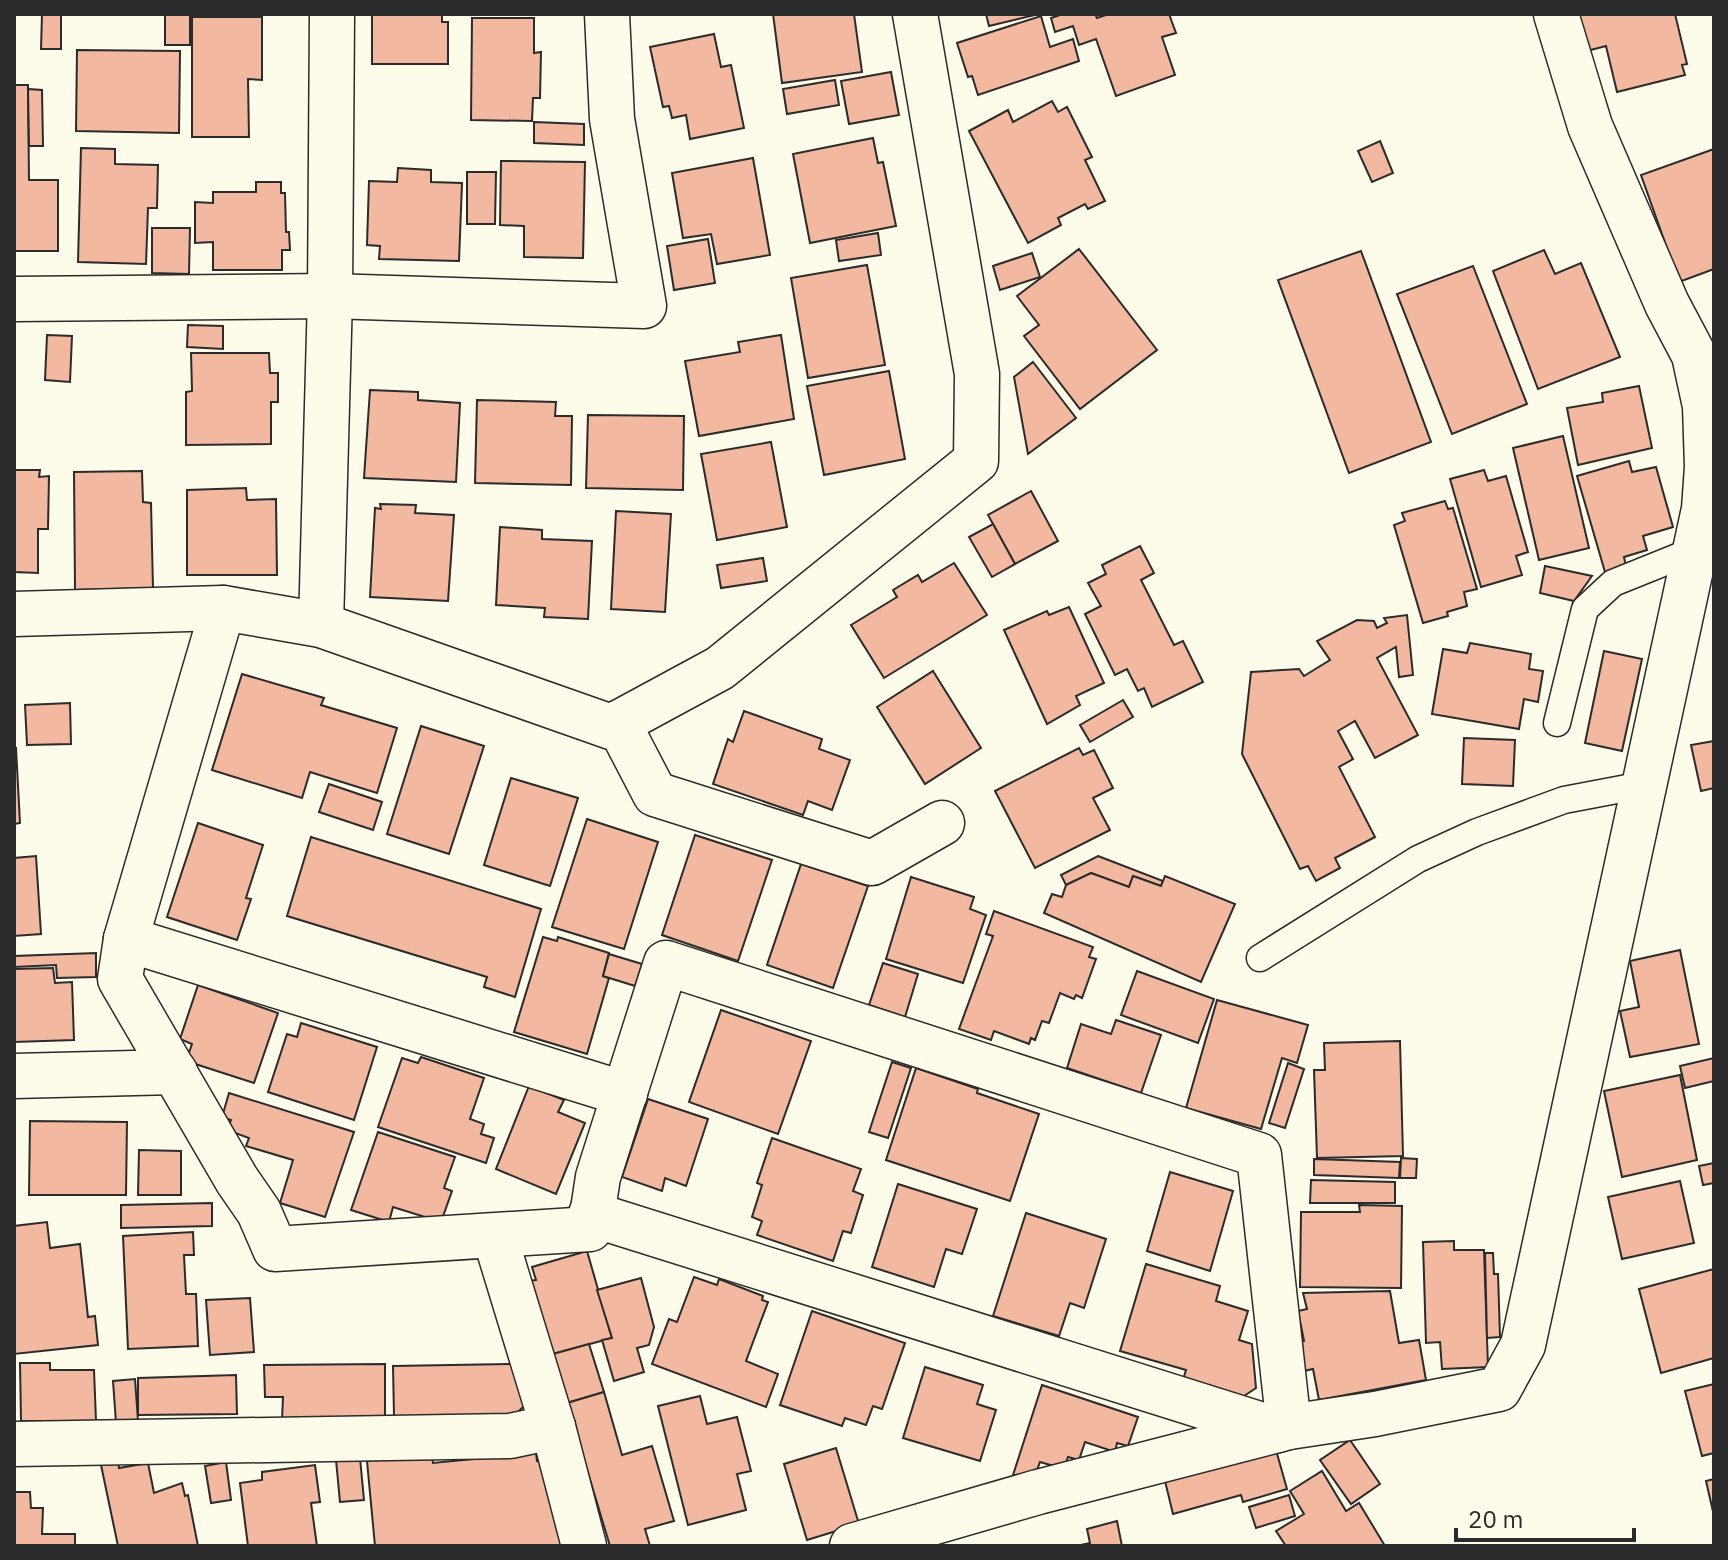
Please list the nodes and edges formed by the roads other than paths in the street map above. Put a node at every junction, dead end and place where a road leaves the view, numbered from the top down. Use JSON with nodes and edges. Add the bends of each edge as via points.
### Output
{"nodes":[{"id":1,"x":332,"y":14,"type":"edge"},
{"id":2,"x":607,"y":14,"type":"edge"},
{"id":3,"x":915,"y":14,"type":"edge"},
{"id":4,"x":1556,"y":14,"type":"edge"},
{"id":5,"x":330,"y":296,"type":"junction"},
{"id":6,"x":14,"y":299,"type":"edge"},
{"id":7,"x":1695,"y":550,"type":"junction"},
{"id":8,"x":223,"y":608,"type":"junction"},
{"id":9,"x":14,"y":614,"type":"edge"},
{"id":10,"x":321,"y":625,"type":"junction"},
{"id":11,"x":618,"y":723,"type":"junction"},
{"id":12,"x":1557,"y":723,"type":"dead end"},
{"id":13,"x":1643,"y":785,"type":"junction"},
{"id":14,"x":942,"y":823,"type":"dead end"},
{"id":15,"x":126,"y":939,"type":"junction"},
{"id":16,"x":1260,"y":958,"type":"dead end"},
{"id":17,"x":175,"y":1072,"type":"junction"},
{"id":18,"x":14,"y":1076,"type":"edge"},
{"id":19,"x":625,"y":1094,"type":"junction"},
{"id":20,"x":591,"y":1214,"type":"junction"},
{"id":21,"x":495,"y":1237,"type":"junction"},
{"id":22,"x":553,"y":1427,"type":"junction"},
{"id":23,"x":1283,"y":1429,"type":"junction"},
{"id":24,"x":14,"y":1444,"type":"edge"},
{"id":25,"x":584,"y":1546,"type":"edge"},
{"id":26,"x":852,"y":1546,"type":"edge"}],
"edges":[{"from":1,"to":5,"type":"street"},
{"from":2,"to":5,"type":"street","via":[[612,119],[644,306]]},
{"from":3,"to":11,"type":"street","via":[[977,374],[976,461],[720,668]]},
{"from":4,"to":7,"type":"street","via":[[1590,126],[1694,355],[1705,406],[1707,467]]},
{"from":5,"to":6,"type":"street"},
{"from":5,"to":10,"type":"street"},
{"from":7,"to":12,"type":"lane","via":[[1613,583],[1585,609]]},
{"from":7,"to":13,"type":"street"},
{"from":8,"to":9,"type":"street"},
{"from":8,"to":10,"type":"street"},
{"from":8,"to":15,"type":"street"},
{"from":10,"to":11,"type":"street","via":[[611,727]]},
{"from":11,"to":14,"type":"street","via":[[655,794],[872,863]]},
{"from":13,"to":16,"type":"lane","via":[[1564,800],[1441,848]]},
{"from":13,"to":23,"type":"street","via":[[1523,1345],[1510,1373],[1499,1389]]},
{"from":15,"to":17,"type":"street","via":[[120,979]]},
{"from":15,"to":19,"type":"street"},
{"from":17,"to":18,"type":"street"},
{"from":17,"to":21,"type":"street","via":[[259,1212],[275,1249]]},
{"from":19,"to":20,"type":"street"},
{"from":19,"to":23,"type":"street","via":[[666,963],[1259,1155]]},
{"from":20,"to":21,"type":"street","via":[[590,1229]]},
{"from":20,"to":23,"type":"street"},
{"from":21,"to":22,"type":"street"},
{"from":22,"to":24,"type":"street","via":[[510,1436]]},
{"from":22,"to":25,"type":"street"},
{"from":23,"to":26,"type":"street"}]}
